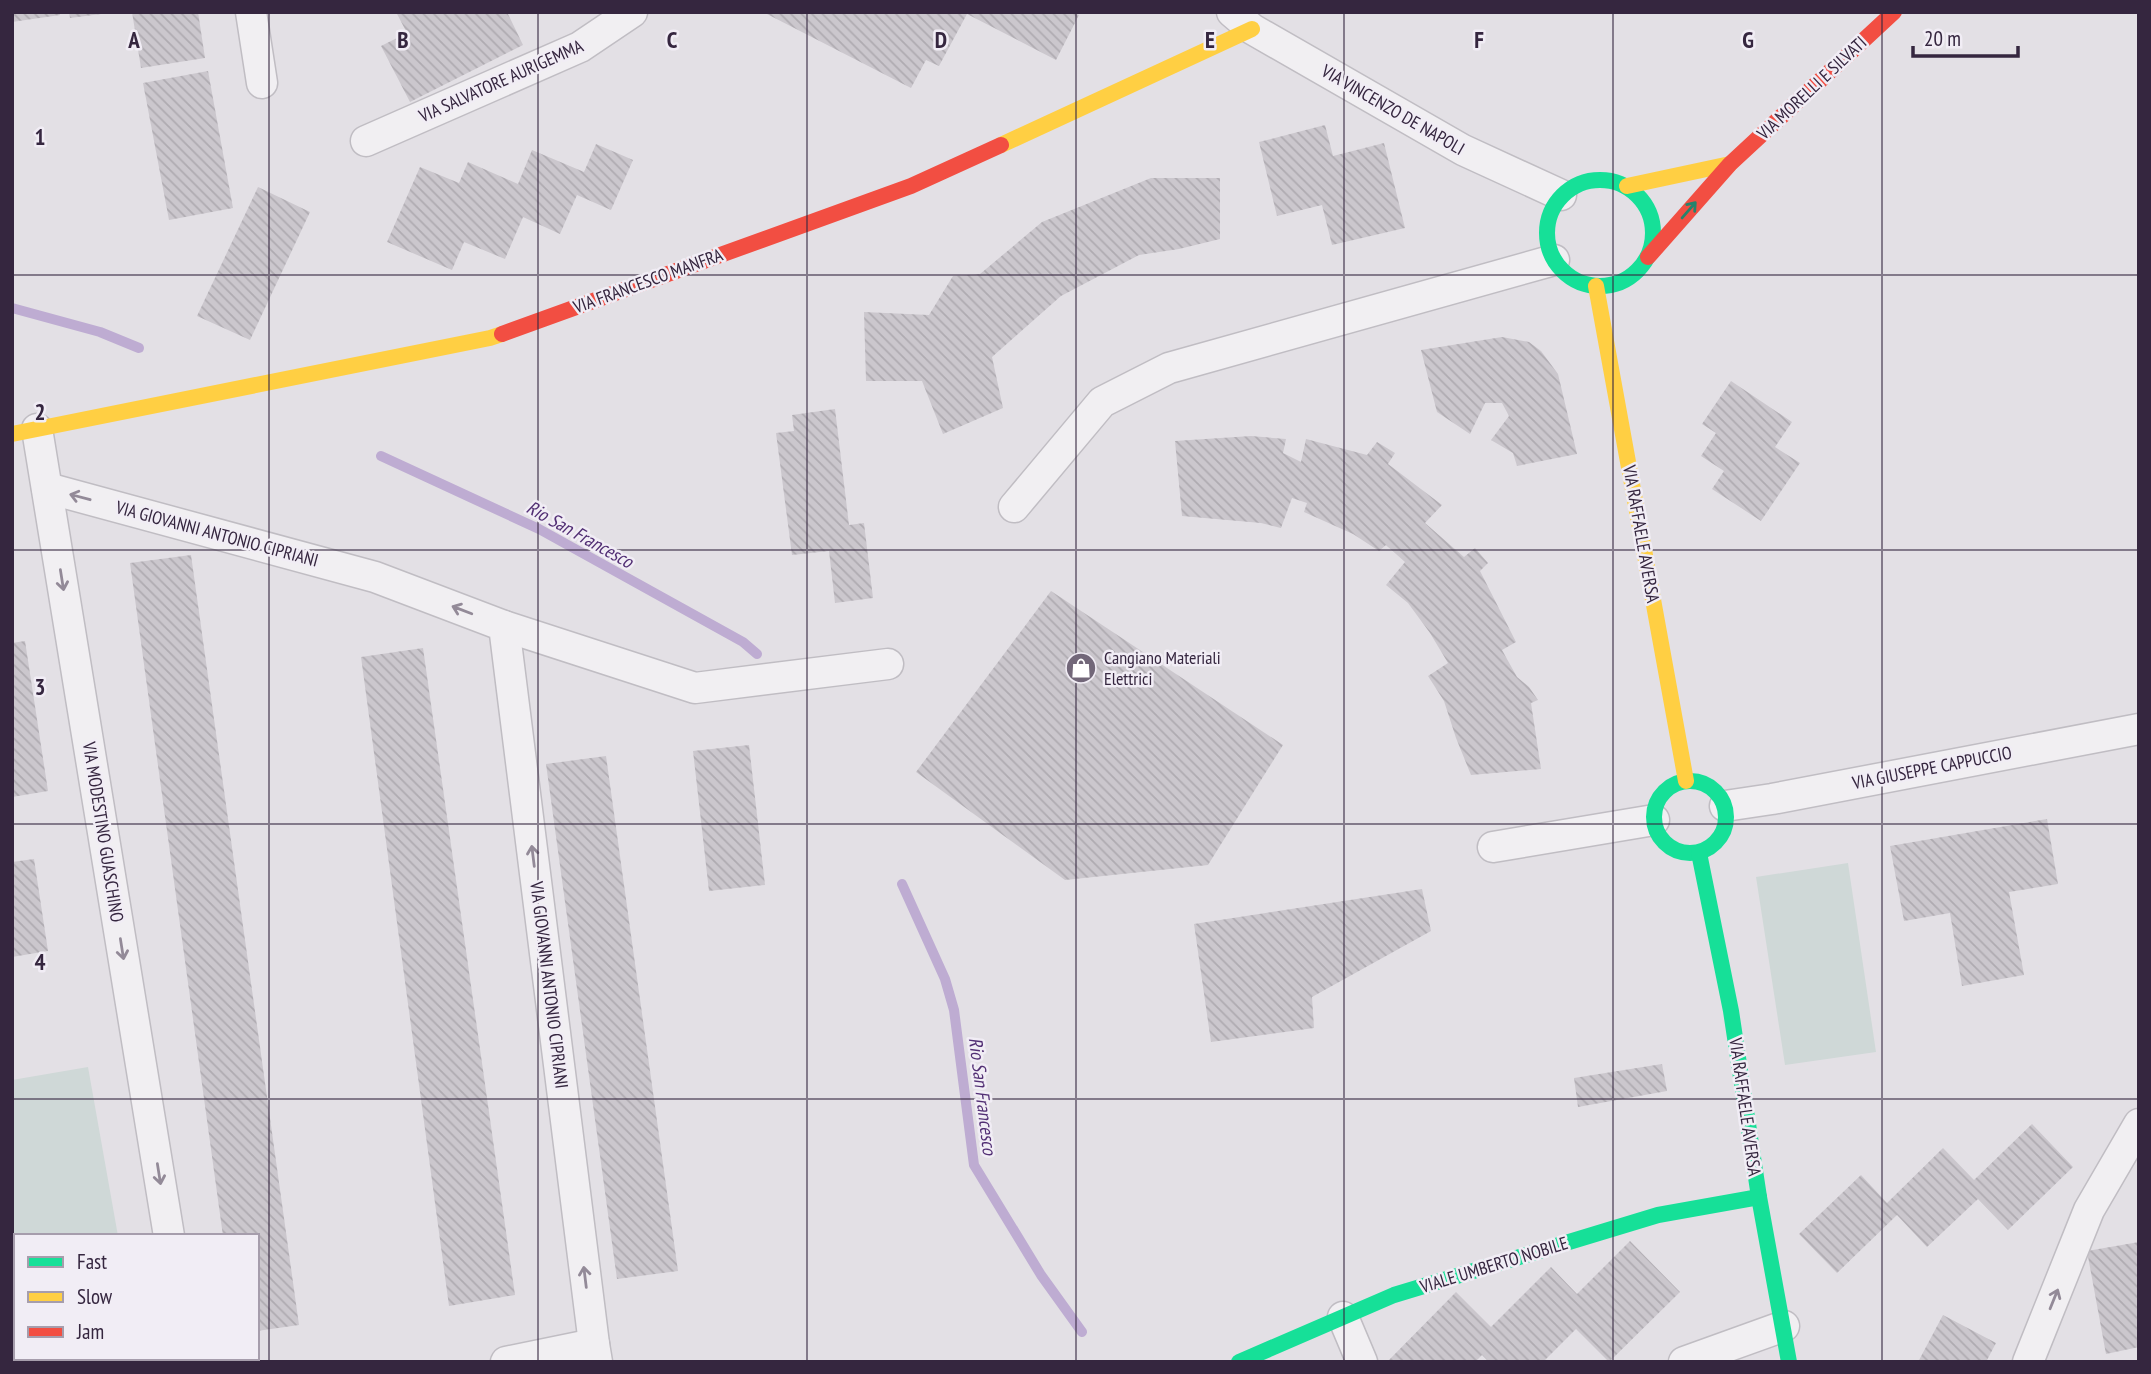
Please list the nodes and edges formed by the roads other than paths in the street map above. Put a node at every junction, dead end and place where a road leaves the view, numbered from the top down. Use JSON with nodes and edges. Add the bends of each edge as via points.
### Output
{"nodes":[{"id":1,"x":251,"y":12,"type":"edge"},
{"id":2,"x":632,"y":12,"type":"edge"},
{"id":3,"x":1894,"y":12,"type":"edge"},
{"id":4,"x":1242,"y":21,"type":"edge"},
{"id":5,"x":262,"y":83,"type":"dead end"},
{"id":6,"x":366,"y":141,"type":"dead end"},
{"id":7,"x":1730,"y":164,"type":"junction"},
{"id":8,"x":1627,"y":186,"type":"junction"},
{"id":9,"x":1561,"y":195,"type":"junction"},
{"id":10,"x":1648,"y":257,"type":"junction"},
{"id":11,"x":1554,"y":260,"type":"junction"},
{"id":12,"x":1596,"y":286,"type":"junction"},
{"id":13,"x":25,"y":432,"type":"edge"},
{"id":14,"x":47,"y":488,"type":"junction"},
{"id":15,"x":1014,"y":507,"type":"dead end"},
{"id":16,"x":504,"y":626,"type":"junction"},
{"id":17,"x":888,"y":664,"type":"dead end"},
{"id":18,"x":2139,"y":729,"type":"edge"},
{"id":19,"x":1686,"y":781,"type":"junction"},
{"id":20,"x":1725,"y":806,"type":"junction"},
{"id":21,"x":1654,"y":820,"type":"junction"},
{"id":22,"x":1493,"y":847,"type":"dead end"},
{"id":23,"x":1699,"y":853,"type":"junction"},
{"id":24,"x":2139,"y":1124,"type":"edge"},
{"id":25,"x":1759,"y":1197,"type":"junction"},
{"id":26,"x":169,"y":1234,"type":"edge"},
{"id":27,"x":1343,"y":1317,"type":"junction"},
{"id":28,"x":1784,"y":1326,"type":"junction"},
{"id":29,"x":596,"y":1353,"type":"edge"},
{"id":30,"x":1361,"y":1359,"type":"edge"},
{"id":31,"x":506,"y":1362,"type":"edge"},
{"id":32,"x":1239,"y":1362,"type":"edge"},
{"id":33,"x":1684,"y":1362,"type":"edge"},
{"id":34,"x":1789,"y":1362,"type":"edge"},
{"id":35,"x":2028,"y":1362,"type":"edge"}],
"edges":[{"from":1,"to":5,"type":"street"},
{"from":2,"to":6,"type":"street","name":"VIA SALVATORE AURIGEMMA","via":[[580,47]]},
{"from":3,"to":7,"type":"main road","name":"VIA MORELLI E SILVATI"},
{"from":4,"to":9,"type":"street","name":"VIA VINCENZO DE NAPOLI","via":[[1463,150]]},
{"from":4,"to":13,"type":"main road","name":"VIA FRANCESCO MANFRA","via":[[911,186],[490,338]]},
{"from":7,"to":8,"type":"main road"},
{"from":10,"to":7,"type":"main road","name":"VIA MORELLI E SILVATI","one_way":true},
{"from":8,"to":9,"type":"main road","via":[[1592,180]]},
{"from":8,"to":10,"type":"main road","via":[[1649,209],[1653,241]]},
{"from":9,"to":11,"type":"main road","via":[[1547,227]]},
{"from":10,"to":12,"type":"main road","via":[[1627,279]]},
{"from":11,"to":12,"type":"main road","via":[[1565,274]]},
{"from":11,"to":15,"type":"street","via":[[1168,368],[1102,402]]},
{"from":12,"to":19,"type":"main road","name":"VIA RAFFAELE AVERSA"},
{"from":13,"to":14,"type":"street","name":"VIA MODESTINO GUASCHINO"},
{"from":16,"to":14,"type":"street","name":"VIA GIOVANNI ANTONIO CIPRIANI","one_way":true,"via":[[375,577]]},
{"from":14,"to":26,"type":"street","name":"VIA MODESTINO GUASCHINO","one_way":true},
{"from":16,"to":17,"type":"street","name":"VIA GIOVANNI ANTONIO CIPRIANI","via":[[695,688]]},
{"from":29,"to":16,"type":"street","name":"VIA GIOVANNI ANTONIO CIPRIANI","one_way":true},
{"from":18,"to":20,"type":"street","name":"VIA GIUSEPPE CAPPUCCIO"},
{"from":19,"to":20,"type":"main road","via":[[1710,787]]},
{"from":19,"to":21,"type":"main road","via":[[1667,790]]},
{"from":20,"to":23,"type":"main road","via":[[1721,836]]},
{"from":21,"to":22,"type":"street"},
{"from":21,"to":23,"type":"main road","via":[[1657,832],[1674,850]]},
{"from":23,"to":25,"type":"main road","name":"VIA RAFFAELE AVERSA","via":[[1731,1010]]},
{"from":35,"to":24,"type":"street","one_way":true,"via":[[2089,1210]]},
{"from":25,"to":27,"type":"main road","name":"VIALE UMBERTO NOBILE","via":[[1658,1215],[1394,1295]]},
{"from":25,"to":28,"type":"main road","name":"VIA RAFFAELE AVERSA"},
{"from":27,"to":30,"type":"street"},
{"from":27,"to":32,"type":"main road","name":"VIALE UMBERTO NOBILE"},
{"from":28,"to":33,"type":"street"},
{"from":28,"to":34,"type":"main road","name":"VIA RAFFAELE AVERSA"},
{"from":29,"to":31,"type":"street"}]}
